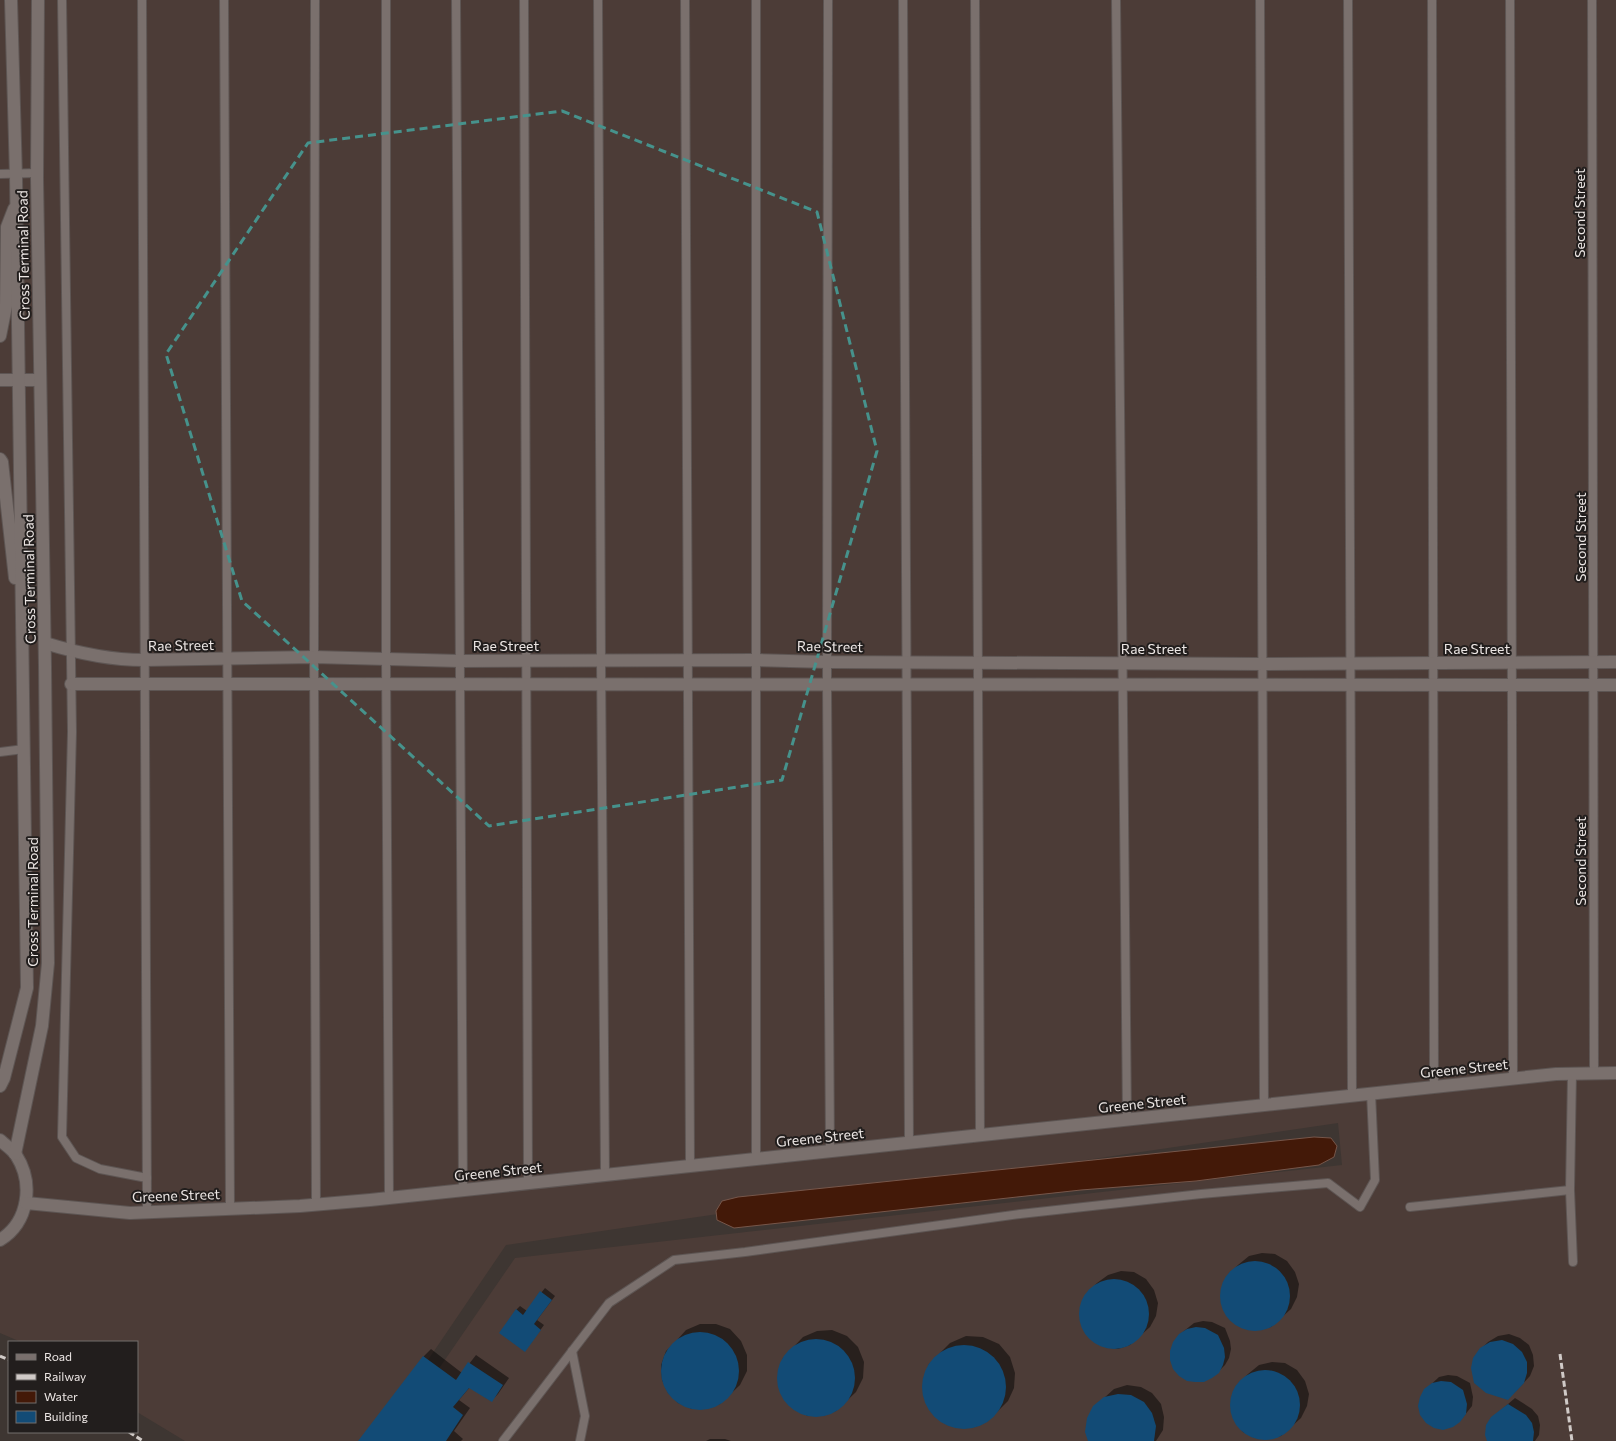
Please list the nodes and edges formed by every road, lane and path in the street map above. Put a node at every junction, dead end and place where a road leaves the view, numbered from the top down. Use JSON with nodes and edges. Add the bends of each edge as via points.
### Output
{"nodes":[{"id":1,"x":11,"y":0,"type":"edge"},
{"id":2,"x":38,"y":0,"type":"edge"},
{"id":3,"x":62,"y":0,"type":"edge"},
{"id":4,"x":142,"y":0,"type":"edge"},
{"id":5,"x":224,"y":0,"type":"edge"},
{"id":6,"x":316,"y":0,"type":"edge"},
{"id":7,"x":386,"y":0,"type":"edge"},
{"id":8,"x":456,"y":0,"type":"edge"},
{"id":9,"x":524,"y":0,"type":"edge"},
{"id":10,"x":598,"y":0,"type":"edge"},
{"id":11,"x":685,"y":0,"type":"edge"},
{"id":12,"x":756,"y":0,"type":"edge"},
{"id":13,"x":828,"y":0,"type":"edge"},
{"id":14,"x":903,"y":0,"type":"edge"},
{"id":15,"x":975,"y":0,"type":"edge"},
{"id":16,"x":1116,"y":0,"type":"edge"},
{"id":17,"x":1260,"y":0,"type":"edge"},
{"id":18,"x":1348,"y":0,"type":"edge"},
{"id":19,"x":1432,"y":0,"type":"edge"},
{"id":20,"x":1510,"y":0,"type":"edge"},
{"id":21,"x":1592,"y":0,"type":"edge"},
{"id":22,"x":37,"y":173,"type":"junction"},
{"id":23,"x":0,"y":174,"type":"edge"},
{"id":24,"x":16,"y":174,"type":"junction"},
{"id":25,"x":17,"y":202,"type":"junction"},
{"id":26,"x":0,"y":336,"type":"edge"},
{"id":27,"x":0,"y":380,"type":"edge"},
{"id":28,"x":19,"y":380,"type":"junction"},
{"id":29,"x":40,"y":380,"type":"junction"},
{"id":30,"x":0,"y":459,"type":"edge"},
{"id":31,"x":22,"y":636,"type":"junction"},
{"id":32,"x":45,"y":643,"type":"junction"},
{"id":33,"x":70,"y":651,"type":"junction"},
{"id":34,"x":314,"y":657,"type":"junction"},
{"id":35,"x":227,"y":659,"type":"junction"},
{"id":36,"x":144,"y":660,"type":"junction"},
{"id":37,"x":386,"y":660,"type":"junction"},
{"id":38,"x":460,"y":660,"type":"junction"},
{"id":39,"x":525,"y":660,"type":"junction"},
{"id":40,"x":757,"y":660,"type":"junction"},
{"id":41,"x":601,"y":661,"type":"junction"},
{"id":42,"x":688,"y":661,"type":"junction"},
{"id":43,"x":827,"y":662,"type":"junction"},
{"id":44,"x":906,"y":662,"type":"junction"},
{"id":45,"x":978,"y":662,"type":"junction"},
{"id":46,"x":1593,"y":662,"type":"junction"},
{"id":47,"x":1616,"y":662,"type":"edge"},
{"id":48,"x":1123,"y":663,"type":"junction"},
{"id":49,"x":1351,"y":663,"type":"junction"},
{"id":50,"x":1433,"y":663,"type":"junction"},
{"id":51,"x":1512,"y":663,"type":"junction"},
{"id":52,"x":1262,"y":664,"type":"junction"},
{"id":53,"x":70,"y":684,"type":"junction"},
{"id":54,"x":144,"y":684,"type":"junction"},
{"id":55,"x":227,"y":684,"type":"junction"},
{"id":56,"x":314,"y":684,"type":"junction"},
{"id":57,"x":386,"y":684,"type":"junction"},
{"id":58,"x":525,"y":684,"type":"junction"},
{"id":59,"x":688,"y":684,"type":"junction"},
{"id":60,"x":460,"y":685,"type":"junction"},
{"id":61,"x":601,"y":685,"type":"junction"},
{"id":62,"x":757,"y":685,"type":"junction"},
{"id":63,"x":827,"y":685,"type":"junction"},
{"id":64,"x":906,"y":685,"type":"junction"},
{"id":65,"x":978,"y":685,"type":"junction"},
{"id":66,"x":1123,"y":685,"type":"junction"},
{"id":67,"x":1262,"y":685,"type":"junction"},
{"id":68,"x":1351,"y":685,"type":"junction"},
{"id":69,"x":1433,"y":685,"type":"junction"},
{"id":70,"x":1512,"y":685,"type":"junction"},
{"id":71,"x":1593,"y":685,"type":"junction"},
{"id":72,"x":1616,"y":685,"type":"edge"},
{"id":73,"x":24,"y":749,"type":"junction"},
{"id":74,"x":0,"y":752,"type":"edge"},
{"id":75,"x":1594,"y":1073,"type":"junction"},
{"id":76,"x":1616,"y":1073,"type":"edge"},
{"id":77,"x":1572,"y":1074,"type":"junction"},
{"id":78,"x":1513,"y":1078,"type":"junction"},
{"id":79,"x":0,"y":1086,"type":"edge"},
{"id":80,"x":1434,"y":1087,"type":"junction"},
{"id":81,"x":1371,"y":1093,"type":"junction"},
{"id":82,"x":1352,"y":1095,"type":"junction"},
{"id":83,"x":1264,"y":1105,"type":"junction"},
{"id":84,"x":1127,"y":1119,"type":"junction"},
{"id":85,"x":980,"y":1135,"type":"junction"},
{"id":86,"x":0,"y":1140,"type":"edge"},
{"id":87,"x":909,"y":1143,"type":"junction"},
{"id":88,"x":830,"y":1151,"type":"junction"},
{"id":89,"x":15,"y":1154,"type":"junction"},
{"id":90,"x":756,"y":1159,"type":"junction"},
{"id":91,"x":690,"y":1166,"type":"junction"},
{"id":92,"x":605,"y":1175,"type":"junction"},
{"id":93,"x":147,"y":1178,"type":"junction"},
{"id":94,"x":528,"y":1183,"type":"junction"},
{"id":95,"x":462,"y":1190,"type":"junction"},
{"id":96,"x":1570,"y":1190,"type":"junction"},
{"id":97,"x":390,"y":1198,"type":"junction"},
{"id":98,"x":26,"y":1203,"type":"junction"},
{"id":99,"x":316,"y":1204,"type":"junction"},
{"id":100,"x":1410,"y":1207,"type":"dead end"},
{"id":101,"x":230,"y":1208,"type":"junction"},
{"id":102,"x":147,"y":1212,"type":"junction"},
{"id":103,"x":0,"y":1240,"type":"edge"},
{"id":104,"x":1573,"y":1262,"type":"dead end"},
{"id":105,"x":572,"y":1351,"type":"junction"},
{"id":106,"x":503,"y":1441,"type":"edge"},
{"id":107,"x":580,"y":1441,"type":"edge"}],
"edges":[{"from":1,"to":24,"type":"street","name":"Cross Terminal Road"},
{"from":2,"to":22,"type":"street","name":"Cross Terminal Road"},
{"from":3,"to":33,"type":"lane"},
{"from":4,"to":36,"type":"lane"},
{"from":5,"to":35,"type":"lane"},
{"from":6,"to":34,"type":"lane"},
{"from":7,"to":37,"type":"lane"},
{"from":8,"to":38,"type":"lane"},
{"from":9,"to":39,"type":"lane"},
{"from":10,"to":41,"type":"lane"},
{"from":11,"to":42,"type":"lane"},
{"from":12,"to":40,"type":"lane"},
{"from":13,"to":43,"type":"lane"},
{"from":14,"to":44,"type":"lane"},
{"from":15,"to":45,"type":"lane"},
{"from":16,"to":48,"type":"lane"},
{"from":17,"to":52,"type":"lane"},
{"from":18,"to":49,"type":"lane"},
{"from":19,"to":50,"type":"lane"},
{"from":20,"to":51,"type":"lane"},
{"from":21,"to":46,"type":"lane","name":"Second Street"},
{"from":22,"to":24,"type":"lane"},
{"from":22,"to":29,"type":"street","name":"Cross Terminal Road"},
{"from":23,"to":24,"type":"lane"},
{"from":24,"to":25,"type":"street","name":"Cross Terminal Road"},
{"from":25,"to":26,"type":"street","via":[[7,227],[6,306]]},
{"from":25,"to":28,"type":"street","name":"Cross Terminal Road"},
{"from":27,"to":28,"type":"street"},
{"from":28,"to":29,"type":"street"},
{"from":28,"to":31,"type":"street","name":"Cross Terminal Road"},
{"from":29,"to":32,"type":"street","name":"Cross Terminal Road"},
{"from":30,"to":31,"type":"street"},
{"from":31,"to":73,"type":"street","name":"Cross Terminal Road"},
{"from":32,"to":33,"type":"street","name":"Rae Street"},
{"from":32,"to":89,"type":"street","name":"Cross Terminal Road","via":[[48,963],[42,1026]]},
{"from":33,"to":36,"type":"street","name":"Rae Street","via":[[127,660]]},
{"from":33,"to":53,"type":"lane"},
{"from":34,"to":35,"type":"street","name":"Rae Street"},
{"from":34,"to":37,"type":"street","name":"Rae Street"},
{"from":34,"to":56,"type":"lane"},
{"from":35,"to":36,"type":"street","name":"Rae Street"},
{"from":35,"to":55,"type":"lane"},
{"from":36,"to":54,"type":"lane"},
{"from":37,"to":38,"type":"street","name":"Rae Street"},
{"from":37,"to":57,"type":"lane"},
{"from":38,"to":39,"type":"street","name":"Rae Street"},
{"from":38,"to":60,"type":"lane"},
{"from":39,"to":41,"type":"street","name":"Rae Street"},
{"from":39,"to":58,"type":"lane"},
{"from":40,"to":42,"type":"street","name":"Rae Street"},
{"from":40,"to":43,"type":"street","name":"Rae Street"},
{"from":40,"to":62,"type":"lane"},
{"from":41,"to":42,"type":"street","name":"Rae Street"},
{"from":41,"to":61,"type":"lane"},
{"from":42,"to":59,"type":"lane"},
{"from":43,"to":44,"type":"street","name":"Rae Street"},
{"from":43,"to":63,"type":"lane"},
{"from":44,"to":45,"type":"street","name":"Rae Street"},
{"from":44,"to":64,"type":"lane"},
{"from":45,"to":48,"type":"street","name":"Rae Street"},
{"from":45,"to":65,"type":"lane"},
{"from":46,"to":47,"type":"street","name":"Rae Street"},
{"from":46,"to":51,"type":"street","name":"Rae Street"},
{"from":46,"to":71,"type":"lane","name":"Second Street"},
{"from":48,"to":52,"type":"street","name":"Rae Street"},
{"from":48,"to":66,"type":"lane"},
{"from":49,"to":50,"type":"street","name":"Rae Street"},
{"from":49,"to":52,"type":"street","name":"Rae Street"},
{"from":49,"to":68,"type":"lane"},
{"from":50,"to":51,"type":"street","name":"Rae Street"},
{"from":50,"to":69,"type":"lane"},
{"from":51,"to":70,"type":"lane"},
{"from":52,"to":67,"type":"lane"},
{"from":53,"to":54,"type":"street"},
{"from":53,"to":93,"type":"lane","via":[[72,732],[62,1137],[76,1158],[100,1169]]},
{"from":54,"to":55,"type":"street"},
{"from":54,"to":93,"type":"lane"},
{"from":55,"to":56,"type":"street"},
{"from":55,"to":101,"type":"lane"},
{"from":56,"to":57,"type":"street"},
{"from":56,"to":99,"type":"lane"},
{"from":57,"to":60,"type":"street"},
{"from":57,"to":97,"type":"lane"},
{"from":58,"to":60,"type":"street"},
{"from":58,"to":61,"type":"street"},
{"from":58,"to":94,"type":"lane"},
{"from":59,"to":61,"type":"street"},
{"from":59,"to":62,"type":"street"},
{"from":59,"to":91,"type":"lane"},
{"from":60,"to":95,"type":"lane"},
{"from":61,"to":92,"type":"lane"},
{"from":62,"to":63,"type":"street"},
{"from":62,"to":90,"type":"lane"},
{"from":63,"to":64,"type":"street"},
{"from":63,"to":88,"type":"lane"},
{"from":64,"to":65,"type":"street"},
{"from":64,"to":87,"type":"lane"},
{"from":65,"to":66,"type":"street"},
{"from":65,"to":85,"type":"lane"},
{"from":66,"to":67,"type":"street"},
{"from":66,"to":84,"type":"lane"},
{"from":67,"to":68,"type":"street"},
{"from":67,"to":83,"type":"lane"},
{"from":68,"to":69,"type":"street"},
{"from":68,"to":82,"type":"lane"},
{"from":69,"to":70,"type":"street"},
{"from":69,"to":80,"type":"lane"},
{"from":70,"to":71,"type":"street"},
{"from":70,"to":78,"type":"lane"},
{"from":71,"to":72,"type":"street"},
{"from":71,"to":75,"type":"lane","name":"Second Street"},
{"from":73,"to":74,"type":"lane"},
{"from":73,"to":79,"type":"street","name":"Cross Terminal Road","via":[[27,988]]},
{"from":75,"to":76,"type":"street","name":"Greene Street"},
{"from":75,"to":77,"type":"street","name":"Greene Street"},
{"from":77,"to":78,"type":"street","name":"Greene Street"},
{"from":77,"to":96,"type":"lane"},
{"from":78,"to":80,"type":"street","name":"Greene Street"},
{"from":80,"to":81,"type":"street","name":"Greene Street"},
{"from":81,"to":82,"type":"street","name":"Greene Street"},
{"from":81,"to":105,"type":"lane","via":[[1375,1180],[1360,1207],[1328,1183],[1020,1214],[674,1260],[609,1303]]},
{"from":82,"to":83,"type":"street","name":"Greene Street"},
{"from":83,"to":84,"type":"street","name":"Greene Street"},
{"from":84,"to":85,"type":"street","name":"Greene Street"},
{"from":85,"to":87,"type":"street","name":"Greene Street"},
{"from":86,"to":89,"type":"street"},
{"from":87,"to":88,"type":"street","name":"Greene Street"},
{"from":88,"to":90,"type":"street","name":"Greene Street"},
{"from":89,"to":98,"type":"street","via":[[23,1169],[27,1185]]},
{"from":90,"to":91,"type":"street","name":"Greene Street"},
{"from":91,"to":92,"type":"street","name":"Greene Street"},
{"from":92,"to":94,"type":"street","name":"Greene Street"},
{"from":93,"to":102,"type":"lane"},
{"from":94,"to":95,"type":"street","name":"Greene Street"},
{"from":95,"to":97,"type":"street","name":"Greene Street"},
{"from":96,"to":100,"type":"lane"},
{"from":96,"to":104,"type":"lane"},
{"from":97,"to":99,"type":"street","name":"Greene Street"},
{"from":98,"to":102,"type":"street","name":"Greene Street","via":[[130,1213]]},
{"from":98,"to":103,"type":"street","via":[[19,1221],[7,1236]]},
{"from":99,"to":101,"type":"street","name":"Greene Street"},
{"from":101,"to":102,"type":"street","name":"Greene Street"},
{"from":105,"to":106,"type":"lane"},
{"from":105,"to":107,"type":"lane","via":[[585,1416]]}]}
